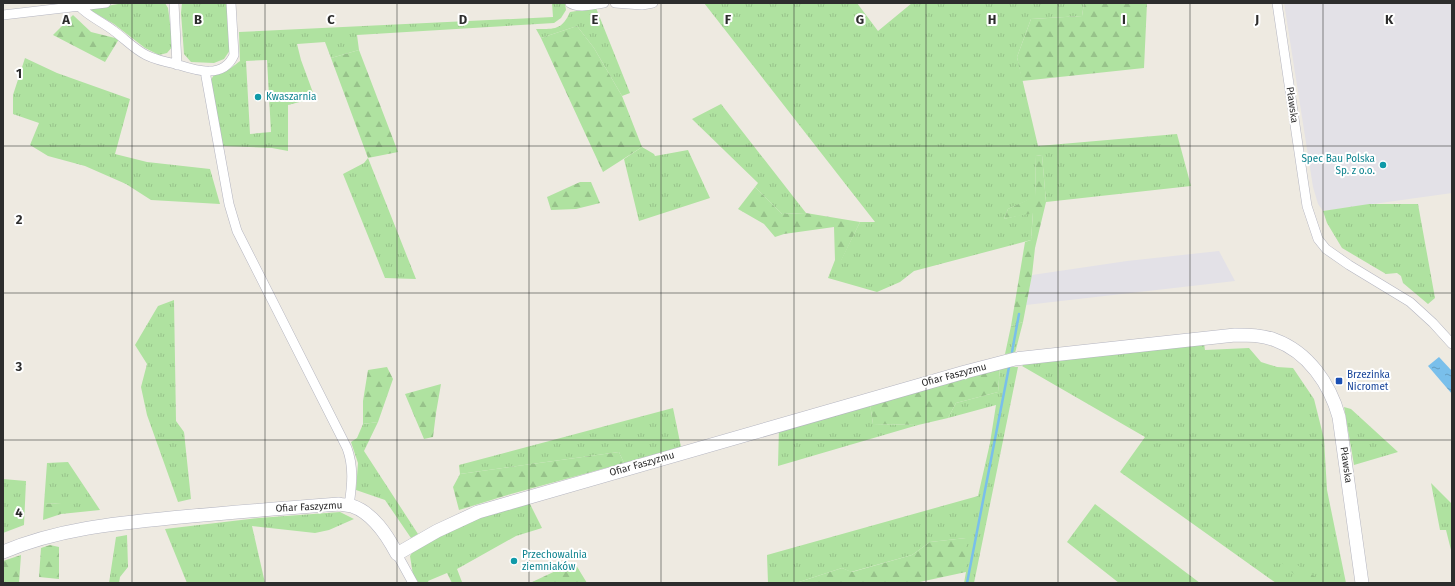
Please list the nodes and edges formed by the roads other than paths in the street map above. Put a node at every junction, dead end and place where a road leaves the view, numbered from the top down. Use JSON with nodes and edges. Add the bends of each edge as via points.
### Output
{"nodes":[{"id":1,"x":106,"y":3,"type":"edge"},
{"id":2,"x":174,"y":3,"type":"edge"},
{"id":3,"x":230,"y":3,"type":"edge"},
{"id":4,"x":570,"y":3,"type":"edge"},
{"id":5,"x":604,"y":3,"type":"edge"},
{"id":6,"x":615,"y":3,"type":"edge"},
{"id":7,"x":653,"y":3,"type":"edge"},
{"id":8,"x":1277,"y":3,"type":"edge"},
{"id":9,"x":79,"y":6,"type":"junction"},
{"id":10,"x":3,"y":15,"type":"edge"},
{"id":11,"x":177,"y":65,"type":"junction"},
{"id":12,"x":205,"y":71,"type":"junction"},
{"id":13,"x":1452,"y":344,"type":"edge"},
{"id":14,"x":1304,"y":357,"type":"joint"},
{"id":15,"x":349,"y":506,"type":"junction"},
{"id":16,"x":3,"y":552,"type":"edge"},
{"id":17,"x":397,"y":554,"type":"junction"},
{"id":18,"x":413,"y":583,"type":"edge"},
{"id":19,"x":1362,"y":583,"type":"edge"}],
"edges":[{"from":1,"to":9,"type":"street"},
{"from":2,"to":11,"type":"street"},
{"from":3,"to":12,"type":"street","via":[[234,55],[223,68]]},
{"from":4,"to":5,"type":"street","via":[[580,6]]},
{"from":6,"to":7,"type":"street"},
{"from":8,"to":13,"type":"street","name":"Pławska","via":[[1307,206],[1316,233],[1326,250],[1410,302]]},
{"from":9,"to":10,"type":"street"},
{"from":9,"to":11,"type":"street","via":[[138,51]]},
{"from":11,"to":12,"type":"street"},
{"from":12,"to":15,"type":"street","via":[[232,218],[350,457],[352,474]]},
{"from":14,"to":17,"type":"street","name":"Ofiar Faszyzmu","via":[[1275,340],[1256,335],[1235,335],[1016,359],[478,512],[437,531]]},
{"from":14,"to":19,"type":"street","name":"Pławska","via":[[1324,381],[1335,402],[1339,417]]},
{"from":15,"to":16,"type":"street","name":"Ofiar Faszyzmu","via":[[339,504],[122,523],[53,535]]},
{"from":15,"to":17,"type":"street","name":"Ofiar Faszyzmu","via":[[367,514],[385,532]]},
{"from":17,"to":18,"type":"street"}]}
